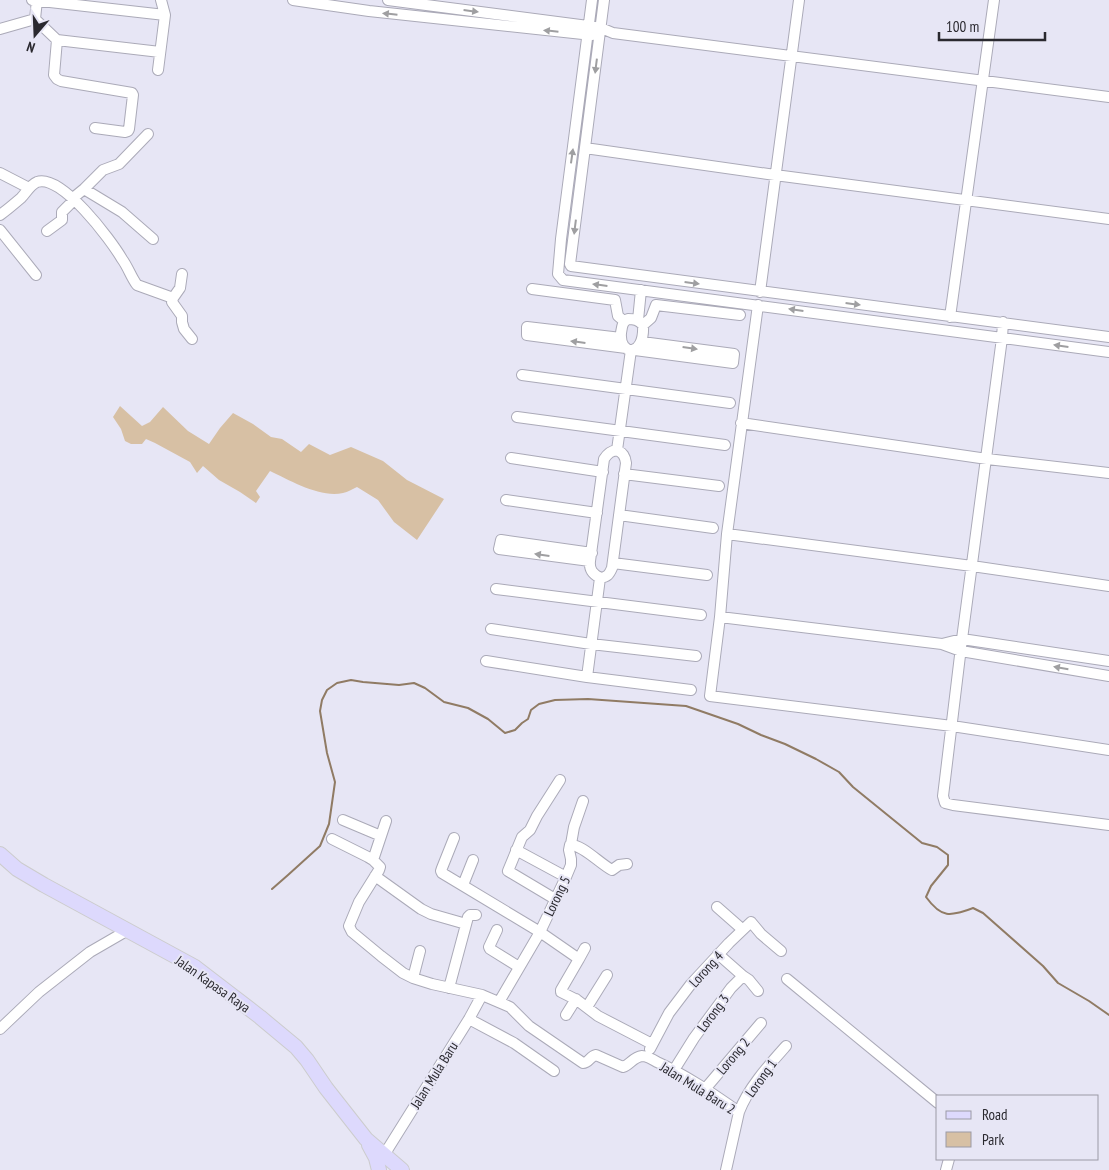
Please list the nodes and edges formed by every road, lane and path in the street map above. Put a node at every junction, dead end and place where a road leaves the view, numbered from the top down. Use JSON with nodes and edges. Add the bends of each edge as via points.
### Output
{"nodes":[{"id":1,"x":32,"y":0,"type":"edge"},
{"id":2,"x":37,"y":0,"type":"edge"},
{"id":3,"x":161,"y":0,"type":"edge"},
{"id":4,"x":292,"y":0,"type":"edge"},
{"id":5,"x":394,"y":0,"type":"edge"},
{"id":6,"x":592,"y":0,"type":"edge"},
{"id":7,"x":604,"y":0,"type":"edge"},
{"id":8,"x":799,"y":0,"type":"edge"},
{"id":9,"x":994,"y":0,"type":"edge"},
{"id":10,"x":164,"y":16,"type":"junction"},
{"id":11,"x":35,"y":20,"type":"junction"},
{"id":12,"x":0,"y":29,"type":"edge"},
{"id":13,"x":588,"y":30,"type":"junction"},
{"id":14,"x":600,"y":31,"type":"junction"},
{"id":15,"x":57,"y":40,"type":"junction"},
{"id":16,"x":160,"y":52,"type":"junction"},
{"id":17,"x":791,"y":55,"type":"junction"},
{"id":18,"x":158,"y":70,"type":"dead end"},
{"id":19,"x":982,"y":81,"type":"junction"},
{"id":20,"x":1109,"y":97,"type":"edge"},
{"id":21,"x":95,"y":128,"type":"dead end"},
{"id":22,"x":148,"y":134,"type":"dead end"},
{"id":23,"x":585,"y":148,"type":"junction"},
{"id":24,"x":0,"y":173,"type":"edge"},
{"id":25,"x":775,"y":175,"type":"junction"},
{"id":26,"x":29,"y":188,"type":"junction"},
{"id":27,"x":84,"y":189,"type":"junction"},
{"id":28,"x":74,"y":199,"type":"junction"},
{"id":29,"x":966,"y":200,"type":"junction"},
{"id":30,"x":0,"y":215,"type":"edge"},
{"id":31,"x":1109,"y":219,"type":"edge"},
{"id":32,"x":0,"y":230,"type":"edge"},
{"id":33,"x":47,"y":231,"type":"dead end"},
{"id":34,"x":153,"y":239,"type":"dead end"},
{"id":35,"x":571,"y":266,"type":"junction"},
{"id":36,"x":182,"y":274,"type":"dead end"},
{"id":37,"x":36,"y":275,"type":"dead end"},
{"id":38,"x":561,"y":278,"type":"junction"},
{"id":39,"x":532,"y":289,"type":"dead end"},
{"id":40,"x":638,"y":290,"type":"junction"},
{"id":41,"x":760,"y":292,"type":"junction"},
{"id":42,"x":173,"y":298,"type":"junction"},
{"id":43,"x":758,"y":305,"type":"junction"},
{"id":44,"x":740,"y":315,"type":"dead end"},
{"id":45,"x":950,"y":317,"type":"junction"},
{"id":46,"x":634,"y":321,"type":"junction"},
{"id":47,"x":1003,"y":322,"type":"junction"},
{"id":48,"x":1109,"y":337,"type":"edge"},
{"id":49,"x":621,"y":338,"type":"junction"},
{"id":50,"x":1002,"y":338,"type":"junction"},
{"id":51,"x":192,"y":339,"type":"dead end"},
{"id":52,"x":634,"y":347,"type":"junction"},
{"id":53,"x":1109,"y":352,"type":"edge"},
{"id":54,"x":522,"y":375,"type":"dead end"},
{"id":55,"x":626,"y":389,"type":"junction"},
{"id":56,"x":730,"y":403,"type":"dead end"},
{"id":57,"x":517,"y":417,"type":"dead end"},
{"id":58,"x":741,"y":423,"type":"junction"},
{"id":59,"x":620,"y":431,"type":"junction"},
{"id":60,"x":724,"y":445,"type":"dead end"},
{"id":61,"x":618,"y":450,"type":"junction"},
{"id":62,"x":511,"y":458,"type":"dead end"},
{"id":63,"x":987,"y":459,"type":"junction"},
{"id":64,"x":602,"y":472,"type":"junction"},
{"id":65,"x":1109,"y":473,"type":"edge"},
{"id":66,"x":624,"y":474,"type":"junction"},
{"id":67,"x":718,"y":486,"type":"dead end"},
{"id":68,"x":506,"y":500,"type":"dead end"},
{"id":69,"x":597,"y":513,"type":"junction"},
{"id":70,"x":619,"y":515,"type":"junction"},
{"id":71,"x":713,"y":528,"type":"dead end"},
{"id":72,"x":727,"y":534,"type":"junction"},
{"id":73,"x":591,"y":557,"type":"junction"},
{"id":74,"x":613,"y":563,"type":"junction"},
{"id":75,"x":972,"y":566,"type":"junction"},
{"id":76,"x":707,"y":575,"type":"dead end"},
{"id":77,"x":600,"y":578,"type":"junction"},
{"id":78,"x":1109,"y":586,"type":"edge"},
{"id":79,"x":496,"y":589,"type":"dead end"},
{"id":80,"x":597,"y":602,"type":"junction"},
{"id":81,"x":701,"y":615,"type":"dead end"},
{"id":82,"x":720,"y":618,"type":"junction"},
{"id":83,"x":491,"y":629,"type":"dead end"},
{"id":84,"x":962,"y":639,"type":"junction"},
{"id":85,"x":591,"y":644,"type":"junction"},
{"id":86,"x":942,"y":644,"type":"junction"},
{"id":87,"x":961,"y":651,"type":"junction"},
{"id":88,"x":696,"y":656,"type":"dead end"},
{"id":89,"x":486,"y":661,"type":"dead end"},
{"id":90,"x":1109,"y":661,"type":"edge"},
{"id":91,"x":1109,"y":676,"type":"edge"},
{"id":92,"x":587,"y":677,"type":"junction"},
{"id":93,"x":691,"y":690,"type":"dead end"},
{"id":94,"x":952,"y":726,"type":"junction"},
{"id":95,"x":1109,"y":750,"type":"edge"},
{"id":96,"x":560,"y":780,"type":"dead end"},
{"id":97,"x":583,"y":802,"type":"dead end"},
{"id":98,"x":343,"y":820,"type":"dead end"},
{"id":99,"x":386,"y":821,"type":"dead end"},
{"id":100,"x":1109,"y":825,"type":"edge"},
{"id":101,"x":381,"y":836,"type":"junction"},
{"id":102,"x":454,"y":838,"type":"dead end"},
{"id":103,"x":332,"y":839,"type":"dead end"},
{"id":104,"x":571,"y":844,"type":"junction"},
{"id":105,"x":516,"y":850,"type":"junction"},
{"id":106,"x":0,"y":854,"type":"edge"},
{"id":107,"x":373,"y":860,"type":"junction"},
{"id":108,"x":473,"y":860,"type":"dead end"},
{"id":109,"x":627,"y":864,"type":"dead end"},
{"id":110,"x":375,"y":876,"type":"junction"},
{"id":111,"x":566,"y":878,"type":"junction"},
{"id":112,"x":463,"y":885,"type":"junction"},
{"id":113,"x":555,"y":899,"type":"junction"},
{"id":114,"x":717,"y":907,"type":"dead end"},
{"id":115,"x":476,"y":915,"type":"dead end"},
{"id":116,"x":466,"y":924,"type":"junction"},
{"id":117,"x":128,"y":930,"type":"junction"},
{"id":118,"x":497,"y":930,"type":"dead end"},
{"id":119,"x":742,"y":930,"type":"junction"},
{"id":120,"x":540,"y":932,"type":"junction"},
{"id":121,"x":585,"y":948,"type":"dead end"},
{"id":122,"x":420,"y":951,"type":"dead end"},
{"id":123,"x":781,"y":951,"type":"dead end"},
{"id":124,"x":718,"y":954,"type":"junction"},
{"id":125,"x":579,"y":960,"type":"junction"},
{"id":126,"x":519,"y":967,"type":"junction"},
{"id":127,"x":607,"y":975,"type":"dead end"},
{"id":128,"x":743,"y":976,"type":"junction"},
{"id":129,"x":413,"y":978,"type":"junction"},
{"id":130,"x":787,"y":979,"type":"dead end"},
{"id":131,"x":449,"y":988,"type":"junction"},
{"id":132,"x":758,"y":991,"type":"dead end"},
{"id":133,"x":482,"y":995,"type":"junction"},
{"id":134,"x":576,"y":1000,"type":"junction"},
{"id":135,"x":499,"y":1002,"type":"junction"},
{"id":136,"x":587,"y":1007,"type":"junction"},
{"id":137,"x":566,"y":1016,"type":"dead end"},
{"id":138,"x":469,"y":1019,"type":"junction"},
{"id":139,"x":761,"y":1023,"type":"dead end"},
{"id":140,"x":0,"y":1030,"type":"edge"},
{"id":141,"x":652,"y":1044,"type":"junction"},
{"id":142,"x":786,"y":1046,"type":"dead end"},
{"id":143,"x":646,"y":1056,"type":"junction"},
{"id":144,"x":674,"y":1070,"type":"junction"},
{"id":145,"x":554,"y":1071,"type":"dead end"},
{"id":146,"x":705,"y":1089,"type":"junction"},
{"id":147,"x":936,"y":1101,"type":"edge"},
{"id":148,"x":739,"y":1112,"type":"junction"},
{"id":149,"x":366,"y":1139,"type":"junction"},
{"id":150,"x":384,"y":1155,"type":"junction"},
{"id":151,"x":379,"y":1170,"type":"edge"},
{"id":152,"x":402,"y":1170,"type":"edge"},
{"id":153,"x":726,"y":1170,"type":"edge"}],
"edges":[{"from":1,"to":2,"type":"street"},
{"from":2,"to":10,"type":"street"},
{"from":2,"to":11,"type":"street"},
{"from":3,"to":10,"type":"street"},
{"from":13,"to":4,"type":"street","one_way":true,"via":[[368,11]]},
{"from":5,"to":13,"type":"street","one_way":true},
{"from":6,"to":13,"type":"street"},
{"from":7,"to":14,"type":"street"},
{"from":8,"to":17,"type":"street"},
{"from":9,"to":19,"type":"street"},
{"from":10,"to":16,"type":"street"},
{"from":11,"to":12,"type":"street"},
{"from":11,"to":15,"type":"street"},
{"from":13,"to":14,"type":"street"},
{"from":38,"to":13,"type":"street","one_way":true,"via":[[558,274],[561,239]]},
{"from":14,"to":17,"type":"street"},
{"from":14,"to":23,"type":"street","one_way":true},
{"from":15,"to":16,"type":"street"},
{"from":15,"to":21,"type":"street","via":[[54,75],[61,82],[132,93],[128,131]]},
{"from":16,"to":18,"type":"street"},
{"from":17,"to":19,"type":"street"},
{"from":17,"to":25,"type":"street"},
{"from":19,"to":20,"type":"street"},
{"from":19,"to":29,"type":"street"},
{"from":22,"to":27,"type":"street","via":[[119,164],[103,170]]},
{"from":23,"to":25,"type":"street"},
{"from":23,"to":35,"type":"street","one_way":true},
{"from":24,"to":26,"type":"street"},
{"from":25,"to":29,"type":"street"},
{"from":25,"to":41,"type":"street"},
{"from":26,"to":28,"type":"street","via":[[40,181],[49,182]]},
{"from":26,"to":30,"type":"street"},
{"from":27,"to":28,"type":"street"},
{"from":27,"to":34,"type":"street","via":[[122,212]]},
{"from":28,"to":33,"type":"street","via":[[62,212],[62,220]]},
{"from":28,"to":42,"type":"street","via":[[105,233],[137,286]]},
{"from":29,"to":31,"type":"street"},
{"from":29,"to":45,"type":"street"},
{"from":32,"to":37,"type":"street"},
{"from":35,"to":38,"type":"street"},
{"from":35,"to":41,"type":"street","one_way":true},
{"from":36,"to":42,"type":"street","via":[[180,288]]},
{"from":40,"to":38,"type":"street","one_way":true},
{"from":39,"to":46,"type":"street","via":[[615,300],[618,316]]},
{"from":40,"to":43,"type":"street"},
{"from":40,"to":46,"type":"street"},
{"from":41,"to":45,"type":"street","one_way":true},
{"from":42,"to":51,"type":"street","via":[[184,329]]},
{"from":50,"to":43,"type":"street","one_way":true},
{"from":43,"to":58,"type":"street"},
{"from":44,"to":46,"type":"street","via":[[656,305],[651,318]]},
{"from":45,"to":47,"type":"street"},
{"from":46,"to":49,"type":"street","via":[[622,326]]},
{"from":46,"to":52,"type":"street"},
{"from":47,"to":48,"type":"street"},
{"from":47,"to":50,"type":"street"},
{"from":49,"to":52,"type":"street","via":[[622,344]]},
{"from":52,"to":49,"type":"street","one_way":true,"via":[[527,335],[528,327]]},
{"from":53,"to":50,"type":"street","one_way":true},
{"from":50,"to":63,"type":"street"},
{"from":52,"to":52,"type":"street","one_way":true,"via":[[734,354],[733,363]]},
{"from":52,"to":55,"type":"street"},
{"from":54,"to":55,"type":"street"},
{"from":55,"to":56,"type":"street"},
{"from":55,"to":59,"type":"street"},
{"from":57,"to":59,"type":"street"},
{"from":58,"to":63,"type":"street"},
{"from":58,"to":72,"type":"street"},
{"from":59,"to":60,"type":"street"},
{"from":59,"to":61,"type":"street"},
{"from":61,"to":64,"type":"street","via":[[607,454]]},
{"from":61,"to":66,"type":"street","via":[[625,458]]},
{"from":62,"to":64,"type":"street"},
{"from":63,"to":65,"type":"street"},
{"from":63,"to":75,"type":"street"},
{"from":64,"to":69,"type":"street"},
{"from":66,"to":67,"type":"street"},
{"from":66,"to":70,"type":"street"},
{"from":68,"to":69,"type":"street"},
{"from":69,"to":73,"type":"street"},
{"from":70,"to":71,"type":"street"},
{"from":70,"to":74,"type":"street"},
{"from":72,"to":75,"type":"street"},
{"from":72,"to":82,"type":"street"},
{"from":73,"to":73,"type":"street","one_way":true,"via":[[499,549],[501,540]]},
{"from":73,"to":77,"type":"street","via":[[591,571]]},
{"from":74,"to":76,"type":"street"},
{"from":74,"to":77,"type":"street","via":[[610,574]]},
{"from":75,"to":78,"type":"street"},
{"from":75,"to":84,"type":"street"},
{"from":77,"to":80,"type":"street"},
{"from":79,"to":80,"type":"street"},
{"from":80,"to":81,"type":"street"},
{"from":80,"to":85,"type":"street"},
{"from":82,"to":86,"type":"street"},
{"from":82,"to":94,"type":"street","via":[[710,696]]},
{"from":83,"to":85,"type":"street"},
{"from":84,"to":86,"type":"street"},
{"from":84,"to":87,"type":"street"},
{"from":84,"to":90,"type":"street"},
{"from":85,"to":88,"type":"street"},
{"from":85,"to":92,"type":"street"},
{"from":86,"to":87,"type":"street"},
{"from":91,"to":87,"type":"street","one_way":true},
{"from":87,"to":94,"type":"street"},
{"from":89,"to":92,"type":"street"},
{"from":92,"to":93,"type":"street"},
{"from":94,"to":95,"type":"street"},
{"from":94,"to":100,"type":"street","via":[[943,796],[945,803]]},
{"from":96,"to":105,"type":"street"},
{"from":97,"to":104,"type":"street","name":"Lorong 5"},
{"from":98,"to":101,"type":"street"},
{"from":99,"to":101,"type":"street"},
{"from":101,"to":107,"type":"street"},
{"from":102,"to":112,"type":"street","via":[[441,871]]},
{"from":103,"to":107,"type":"street"},
{"from":104,"to":109,"type":"street","via":[[610,870]]},
{"from":104,"to":111,"type":"street","name":"Lorong 5","via":[[571,865]]},
{"from":105,"to":111,"type":"street"},
{"from":105,"to":113,"type":"street","via":[[508,872]]},
{"from":106,"to":117,"type":"main road","name":"Jalan Kapasa Raya","via":[[44,886]]},
{"from":107,"to":110,"type":"street","via":[[380,867]]},
{"from":108,"to":112,"type":"street"},
{"from":110,"to":116,"type":"street","via":[[421,909]]},
{"from":110,"to":129,"type":"street","name":"Jalan Mula Baru 2","via":[[358,902],[350,929],[393,966]]},
{"from":111,"to":113,"type":"street","name":"Lorong 5"},
{"from":112,"to":120,"type":"street"},
{"from":113,"to":120,"type":"street","name":"Lorong 5"},
{"from":114,"to":119,"type":"street"},
{"from":115,"to":116,"type":"street","via":[[469,916]]},
{"from":116,"to":131,"type":"street"},
{"from":117,"to":140,"type":"street","via":[[90,952],[39,992]]},
{"from":117,"to":149,"type":"main road","name":"Jalan Kapasa Raya","via":[[196,967],[291,1042]]},
{"from":118,"to":126,"type":"street","via":[[490,949]]},
{"from":119,"to":123,"type":"street","name":"Lorong 4","via":[[749,920]]},
{"from":119,"to":124,"type":"street","name":"Lorong 4"},
{"from":120,"to":125,"type":"street"},
{"from":120,"to":126,"type":"street","name":"Lorong 5"},
{"from":121,"to":125,"type":"street"},
{"from":122,"to":129,"type":"street"},
{"from":124,"to":128,"type":"street"},
{"from":124,"to":141,"type":"street","name":"Lorong 4","via":[[669,1013]]},
{"from":125,"to":134,"type":"street","via":[[560,991]]},
{"from":126,"to":135,"type":"street","name":"Lorong 5"},
{"from":127,"to":136,"type":"street"},
{"from":128,"to":132,"type":"street"},
{"from":128,"to":144,"type":"street","name":"Lorong 3","via":[[694,1038]]},
{"from":129,"to":131,"type":"street","name":"Jalan Mula Baru 2"},
{"from":130,"to":147,"type":"street"},
{"from":131,"to":133,"type":"street","name":"Jalan Mula Baru 2"},
{"from":133,"to":135,"type":"street","name":"Jalan Mula Baru 2"},
{"from":133,"to":138,"type":"street","name":"Jalan Mula Baru"},
{"from":134,"to":136,"type":"street"},
{"from":134,"to":137,"type":"street"},
{"from":135,"to":143,"type":"street","name":"Jalan Mula Baru 2","via":[[583,1063],[596,1055],[625,1067],[632,1059]]},
{"from":136,"to":141,"type":"street","via":[[602,1019]]},
{"from":138,"to":145,"type":"street","via":[[514,1043]]},
{"from":138,"to":150,"type":"street","name":"Jalan Mula Baru"},
{"from":139,"to":146,"type":"street","name":"Lorong 2"},
{"from":141,"to":143,"type":"street","name":"Lorong 4"},
{"from":142,"to":148,"type":"street","name":"Lorong 1","via":[[750,1091]]},
{"from":143,"to":144,"type":"street","name":"Jalan Mula Baru 2"},
{"from":144,"to":146,"type":"street","name":"Jalan Mula Baru 2"},
{"from":146,"to":148,"type":"street","name":"Jalan Mula Baru 2"},
{"from":148,"to":153,"type":"street","name":"Jalan Mula Baru 2"},
{"from":149,"to":150,"type":"main road","name":"Jalan Kapasa Raya"},
{"from":149,"to":151,"type":"main road","name":"Jalan Kapasa Raya"},
{"from":150,"to":152,"type":"main road","name":"Jalan Kapasa Raya"}]}
